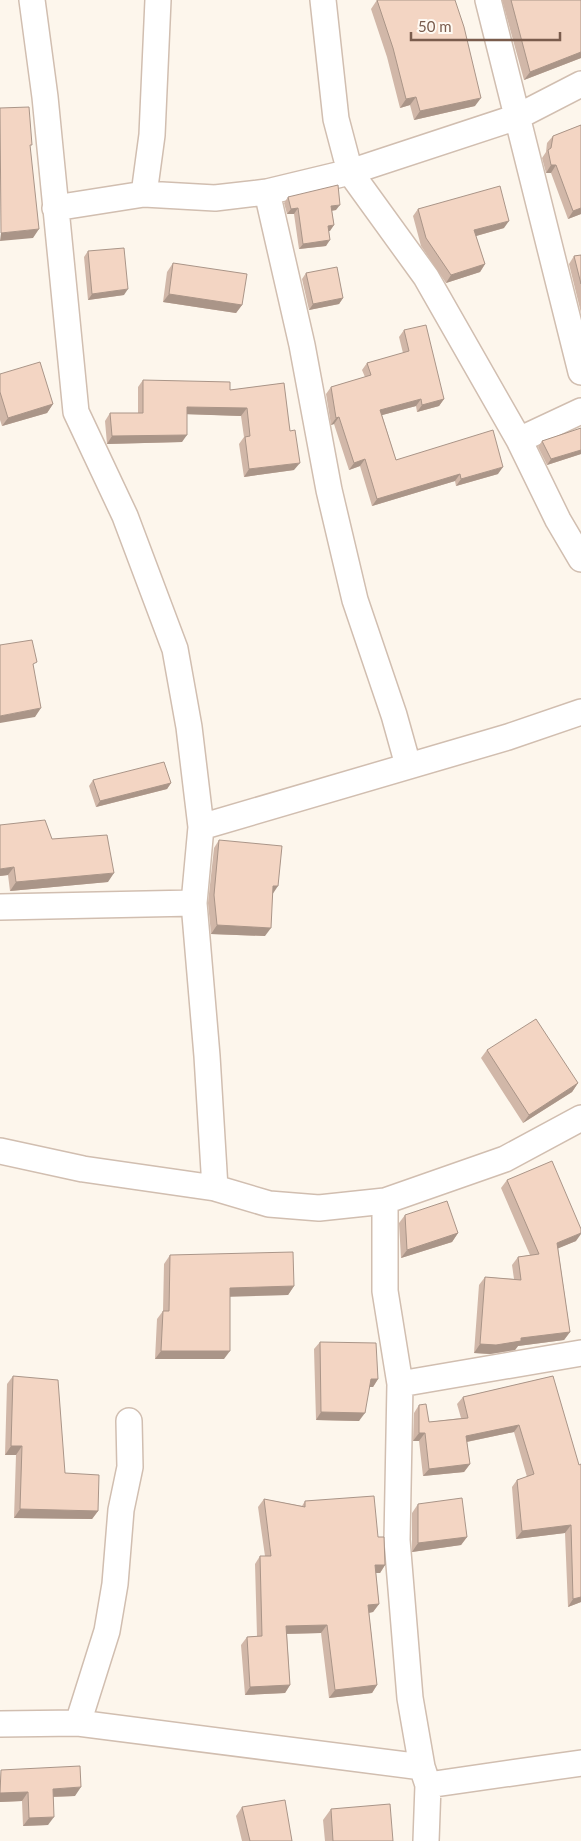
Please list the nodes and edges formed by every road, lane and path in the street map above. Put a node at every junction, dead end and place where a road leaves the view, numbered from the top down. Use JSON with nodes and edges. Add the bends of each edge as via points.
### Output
{"nodes":[{"id":1,"x":32,"y":0,"type":"edge"},
{"id":2,"x":158,"y":0,"type":"edge"},
{"id":3,"x":323,"y":0,"type":"edge"},
{"id":4,"x":488,"y":0,"type":"edge"},
{"id":5,"x":581,"y":84,"type":"edge"},
{"id":6,"x":517,"y":117,"type":"junction"},
{"id":7,"x":350,"y":172,"type":"junction"},
{"id":8,"x":267,"y":192,"type":"junction"},
{"id":9,"x":144,"y":194,"type":"junction"},
{"id":10,"x":56,"y":208,"type":"junction"},
{"id":11,"x":581,"y":372,"type":"edge"},
{"id":12,"x":581,"y":411,"type":"edge"},
{"id":13,"x":518,"y":440,"type":"junction"},
{"id":14,"x":581,"y":559,"type":"edge"},
{"id":15,"x":581,"y":712,"type":"edge"},
{"id":16,"x":408,"y":765,"type":"junction"},
{"id":17,"x":201,"y":827,"type":"junction"},
{"id":18,"x":194,"y":903,"type":"junction"},
{"id":19,"x":0,"y":907,"type":"edge"},
{"id":20,"x":581,"y":1118,"type":"edge"},
{"id":21,"x":0,"y":1151,"type":"edge"},
{"id":22,"x":215,"y":1188,"type":"junction"},
{"id":23,"x":385,"y":1201,"type":"junction"},
{"id":24,"x":581,"y":1353,"type":"edge"},
{"id":25,"x":400,"y":1384,"type":"junction"},
{"id":26,"x":129,"y":1421,"type":"dead end"},
{"id":27,"x":78,"y":1723,"type":"junction"},
{"id":28,"x":0,"y":1724,"type":"edge"},
{"id":29,"x":581,"y":1763,"type":"edge"},
{"id":30,"x":425,"y":1776,"type":"junction"},
{"id":31,"x":426,"y":1841,"type":"edge"}],
"edges":[{"from":1,"to":10,"type":"street","via":[[46,96]]},
{"from":2,"to":9,"type":"street","via":[[152,135]]},
{"from":3,"to":7,"type":"street","via":[[336,118]]},
{"from":4,"to":6,"type":"street"},
{"from":5,"to":6,"type":"street"},
{"from":6,"to":7,"type":"street"},
{"from":6,"to":11,"type":"street"},
{"from":7,"to":8,"type":"street"},
{"from":7,"to":13,"type":"street","via":[[426,277]]},
{"from":8,"to":9,"type":"street","via":[[216,198]]},
{"from":8,"to":16,"type":"street","via":[[355,600]]},
{"from":9,"to":10,"type":"street"},
{"from":10,"to":17,"type":"street","via":[[76,412],[125,516],[175,649],[190,727]]},
{"from":12,"to":13,"type":"street"},
{"from":13,"to":14,"type":"street"},
{"from":15,"to":16,"type":"street","via":[[508,737]]},
{"from":16,"to":17,"type":"street"},
{"from":17,"to":18,"type":"street"},
{"from":18,"to":19,"type":"street"},
{"from":18,"to":22,"type":"street"},
{"from":20,"to":23,"type":"street","via":[[505,1159]]},
{"from":21,"to":22,"type":"street","via":[[83,1169]]},
{"from":22,"to":23,"type":"street","via":[[269,1204],[319,1208]]},
{"from":23,"to":25,"type":"street","via":[[385,1290]]},
{"from":24,"to":25,"type":"street"},
{"from":25,"to":30,"type":"street","via":[[397,1540],[410,1698]]},
{"from":26,"to":27,"type":"street","via":[[130,1467],[121,1510],[107,1631]]},
{"from":27,"to":28,"type":"street"},
{"from":27,"to":30,"type":"street"},
{"from":29,"to":30,"type":"street"},
{"from":30,"to":31,"type":"street"}]}
